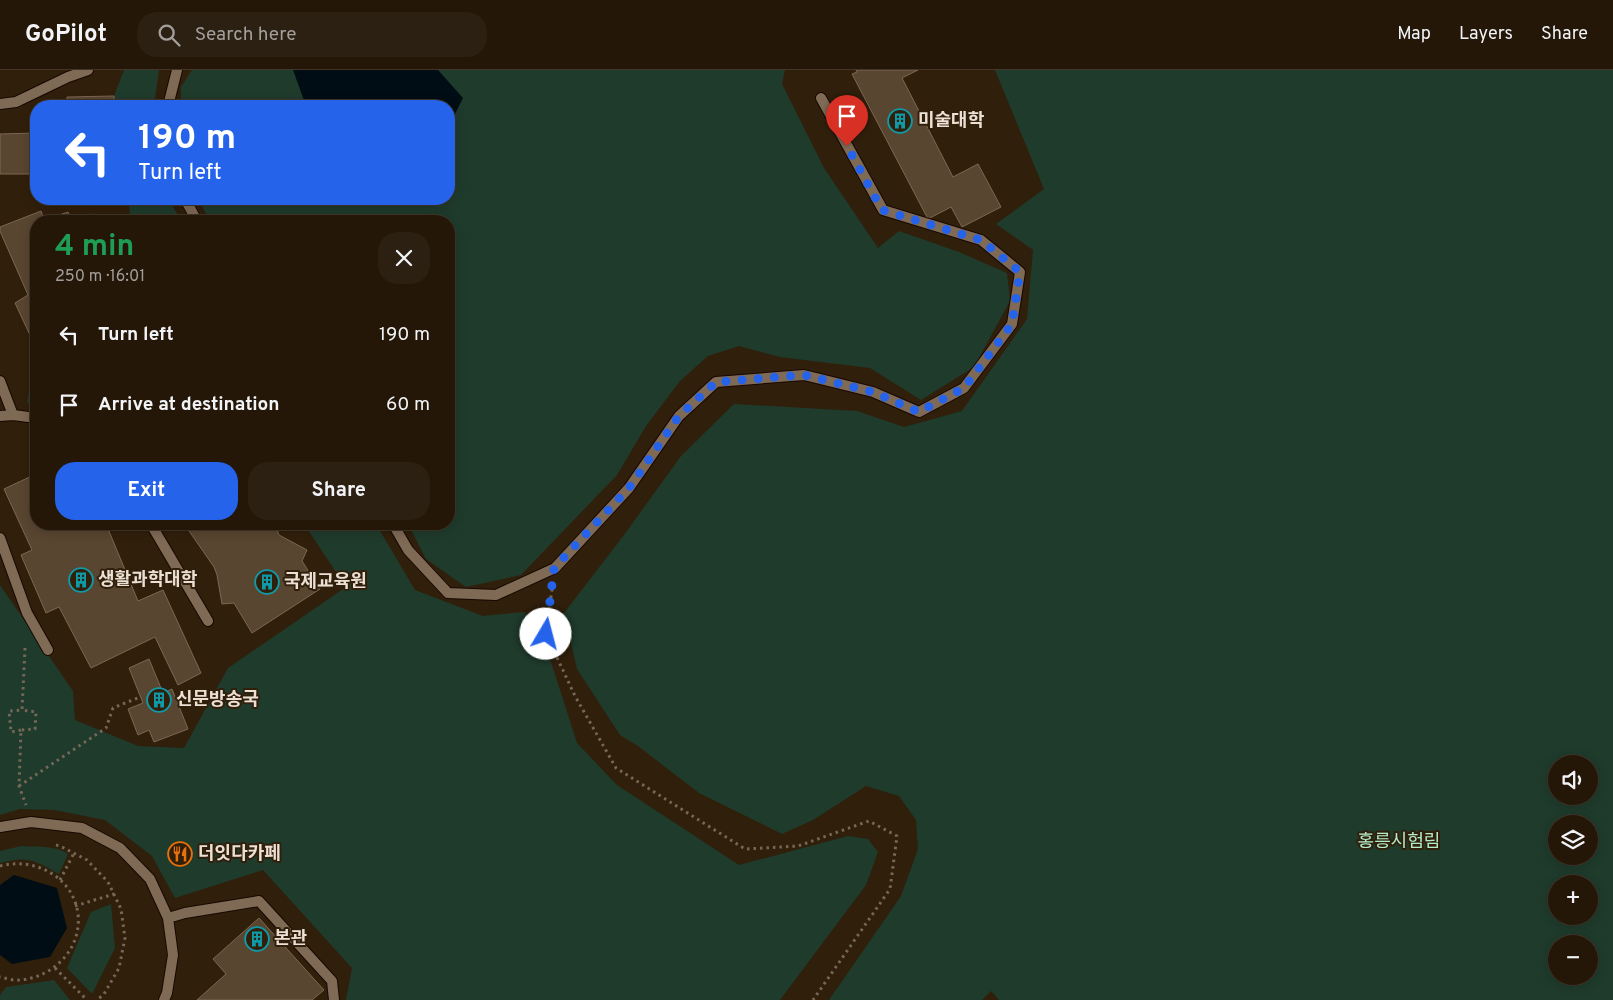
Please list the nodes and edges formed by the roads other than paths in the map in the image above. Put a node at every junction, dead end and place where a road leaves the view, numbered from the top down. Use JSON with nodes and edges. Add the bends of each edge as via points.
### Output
{"nodes":[{"id":1,"x":88,"y":70,"type":"edge"},
{"id":2,"x":177,"y":70,"type":"edge"},
{"id":3,"x":821,"y":98,"type":"dead end"},
{"id":4,"x":170,"y":100,"type":"edge"},
{"id":5,"x":0,"y":104,"type":"edge"},
{"id":6,"x":0,"y":382,"type":"edge"},
{"id":7,"x":13,"y":415,"type":"junction"},
{"id":8,"x":0,"y":416,"type":"edge"},
{"id":9,"x":30,"y":417,"type":"edge"},
{"id":10,"x":154,"y":530,"type":"edge"},
{"id":11,"x":396,"y":530,"type":"edge"},
{"id":12,"x":0,"y":538,"type":"edge"},
{"id":13,"x":208,"y":621,"type":"dead end"},
{"id":14,"x":48,"y":650,"type":"dead end"},
{"id":15,"x":0,"y":827,"type":"edge"},
{"id":16,"x":168,"y":918,"type":"junction"},
{"id":17,"x":164,"y":1000,"type":"edge"},
{"id":18,"x":334,"y":1000,"type":"edge"}],
"edges":[{"from":1,"to":5,"type":"lane","via":[[16,102]]},
{"from":2,"to":4,"type":"lane"},
{"from":3,"to":11,"type":"lane","via":[[882,210],[981,240],[1020,272],[1012,324],[964,388],[919,412],[873,392],[804,375],[716,382],[679,416],[629,488],[554,568],[496,595],[448,593],[408,550]]},
{"from":6,"to":7,"type":"lane"},
{"from":7,"to":8,"type":"lane"},
{"from":7,"to":9,"type":"lane"},
{"from":10,"to":13,"type":"lane"},
{"from":12,"to":14,"type":"lane","via":[[27,613]]},
{"from":15,"to":16,"type":"lane","via":[[32,822],[82,828],[120,848],[150,879]]},
{"from":16,"to":17,"type":"lane","via":[[173,956]]},
{"from":16,"to":18,"type":"lane","via":[[260,901],[332,981]]}]}
